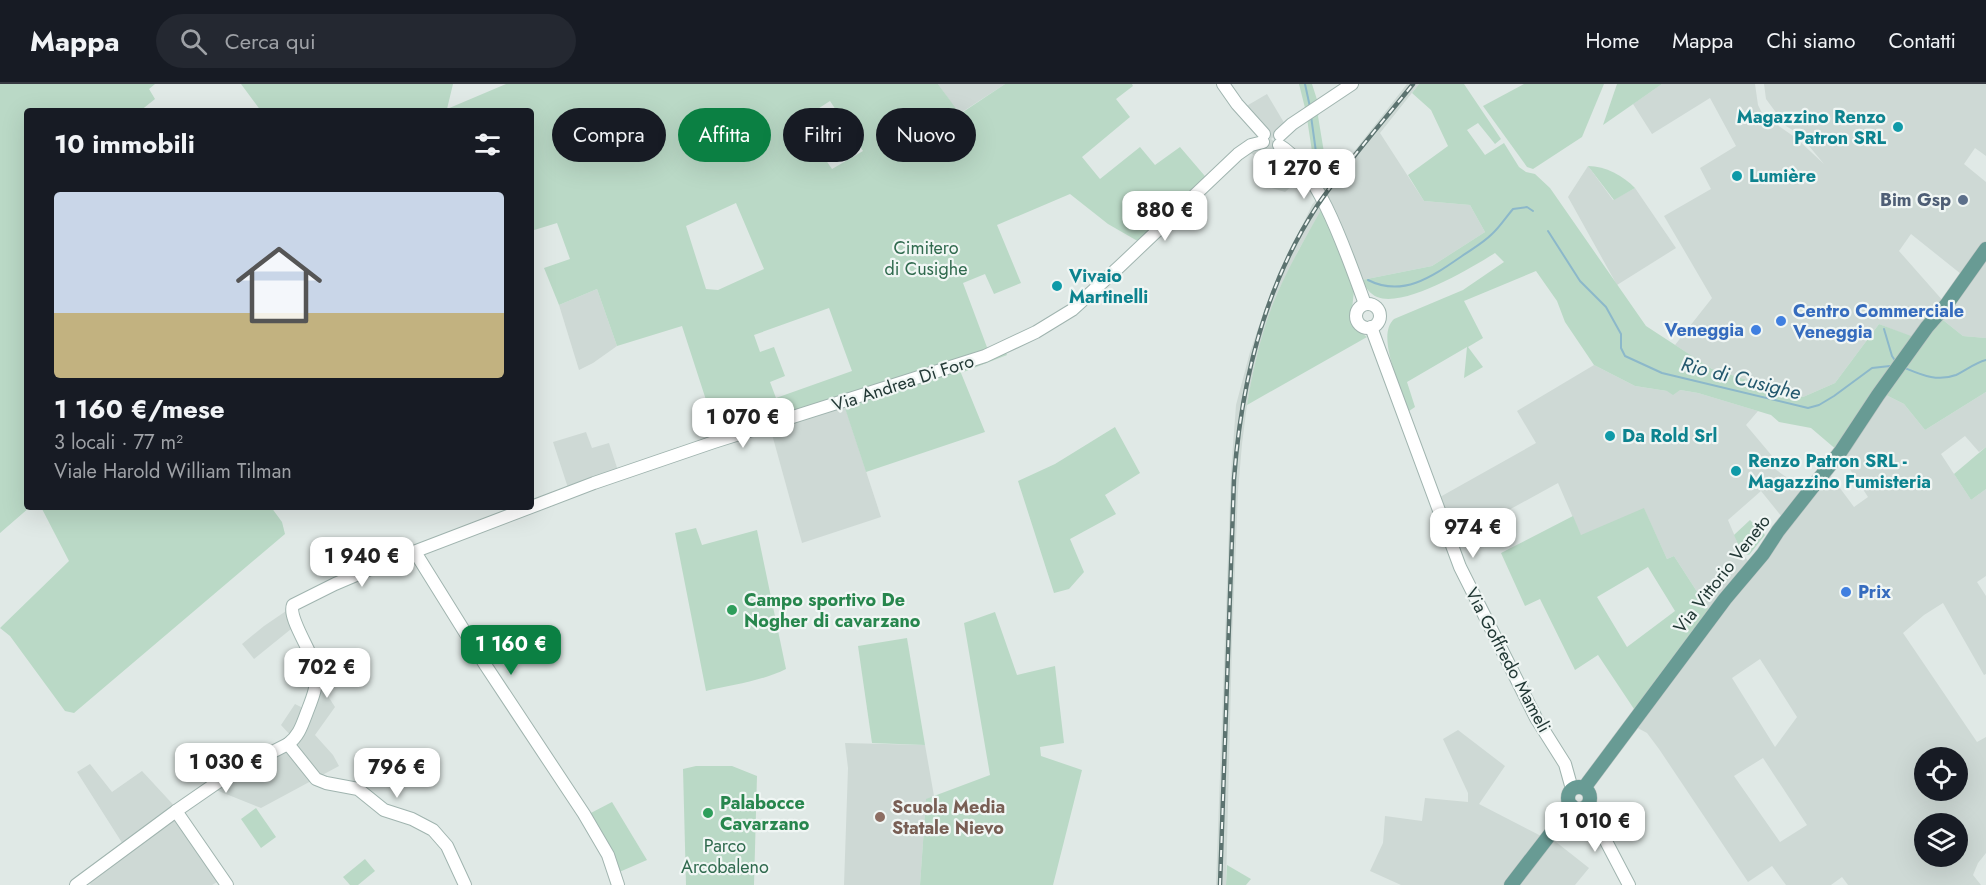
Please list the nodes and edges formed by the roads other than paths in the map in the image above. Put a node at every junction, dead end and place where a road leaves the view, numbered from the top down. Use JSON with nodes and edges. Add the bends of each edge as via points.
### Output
{"nodes":[{"id":1,"x":1223,"y":84,"type":"edge"},
{"id":2,"x":1352,"y":84,"type":"edge"},
{"id":3,"x":1264,"y":138,"type":"junction"},
{"id":4,"x":1279,"y":140,"type":"junction"},
{"id":5,"x":1986,"y":249,"type":"edge"},
{"id":6,"x":534,"y":506,"type":"edge"},
{"id":7,"x":524,"y":510,"type":"edge"},
{"id":8,"x":415,"y":552,"type":"junction"},
{"id":9,"x":288,"y":744,"type":"junction"},
{"id":10,"x":1578,"y":788,"type":"junction"},
{"id":11,"x":1587,"y":805,"type":"junction"},
{"id":12,"x":1572,"y":806,"type":"junction"},
{"id":13,"x":176,"y":811,"type":"junction"},
{"id":14,"x":76,"y":885,"type":"edge"},
{"id":15,"x":227,"y":885,"type":"edge"},
{"id":16,"x":465,"y":885,"type":"edge"},
{"id":17,"x":618,"y":885,"type":"edge"},
{"id":18,"x":1511,"y":885,"type":"edge"},
{"id":19,"x":1629,"y":885,"type":"edge"}],
"edges":[{"from":1,"to":3,"type":"street"},
{"from":2,"to":4,"type":"street","via":[[1305,116]]},
{"from":3,"to":4,"type":"street","via":[[1272,129]]},
{"from":3,"to":6,"type":"street","name":"Via Andrea Di Foro","via":[[1238,154],[1071,310],[1036,332],[985,356],[714,442]]},
{"from":4,"to":10,"type":"street","name":"Via Goffredo Mameli","via":[[1315,188],[1343,248],[1365,304],[1359,308],[1356,319],[1364,327],[1371,327],[1460,567],[1536,718]]},
{"from":5,"to":10,"type":"main road","name":"Via Vittorio Veneto","via":[[1822,477]]},
{"from":7,"to":8,"type":"street","name":"Via Andrea Di Foro"},
{"from":8,"to":9,"type":"street","name":"Via Andrea Di Foro","via":[[335,584],[292,607],[312,657],[316,680],[301,728]]},
{"from":8,"to":17,"type":"street","via":[[584,814],[608,855]]},
{"from":9,"to":13,"type":"street","via":[[231,773]]},
{"from":9,"to":16,"type":"street","via":[[316,779],[358,789],[384,810],[433,830],[447,846]]},
{"from":10,"to":11,"type":"main road","via":[[1590,796]]},
{"from":10,"to":12,"type":"main road","via":[[1568,797]]},
{"from":11,"to":12,"type":"main road"},
{"from":11,"to":19,"type":"street"},
{"from":12,"to":18,"type":"main road"},
{"from":13,"to":14,"type":"street"},
{"from":13,"to":15,"type":"street"}]}
